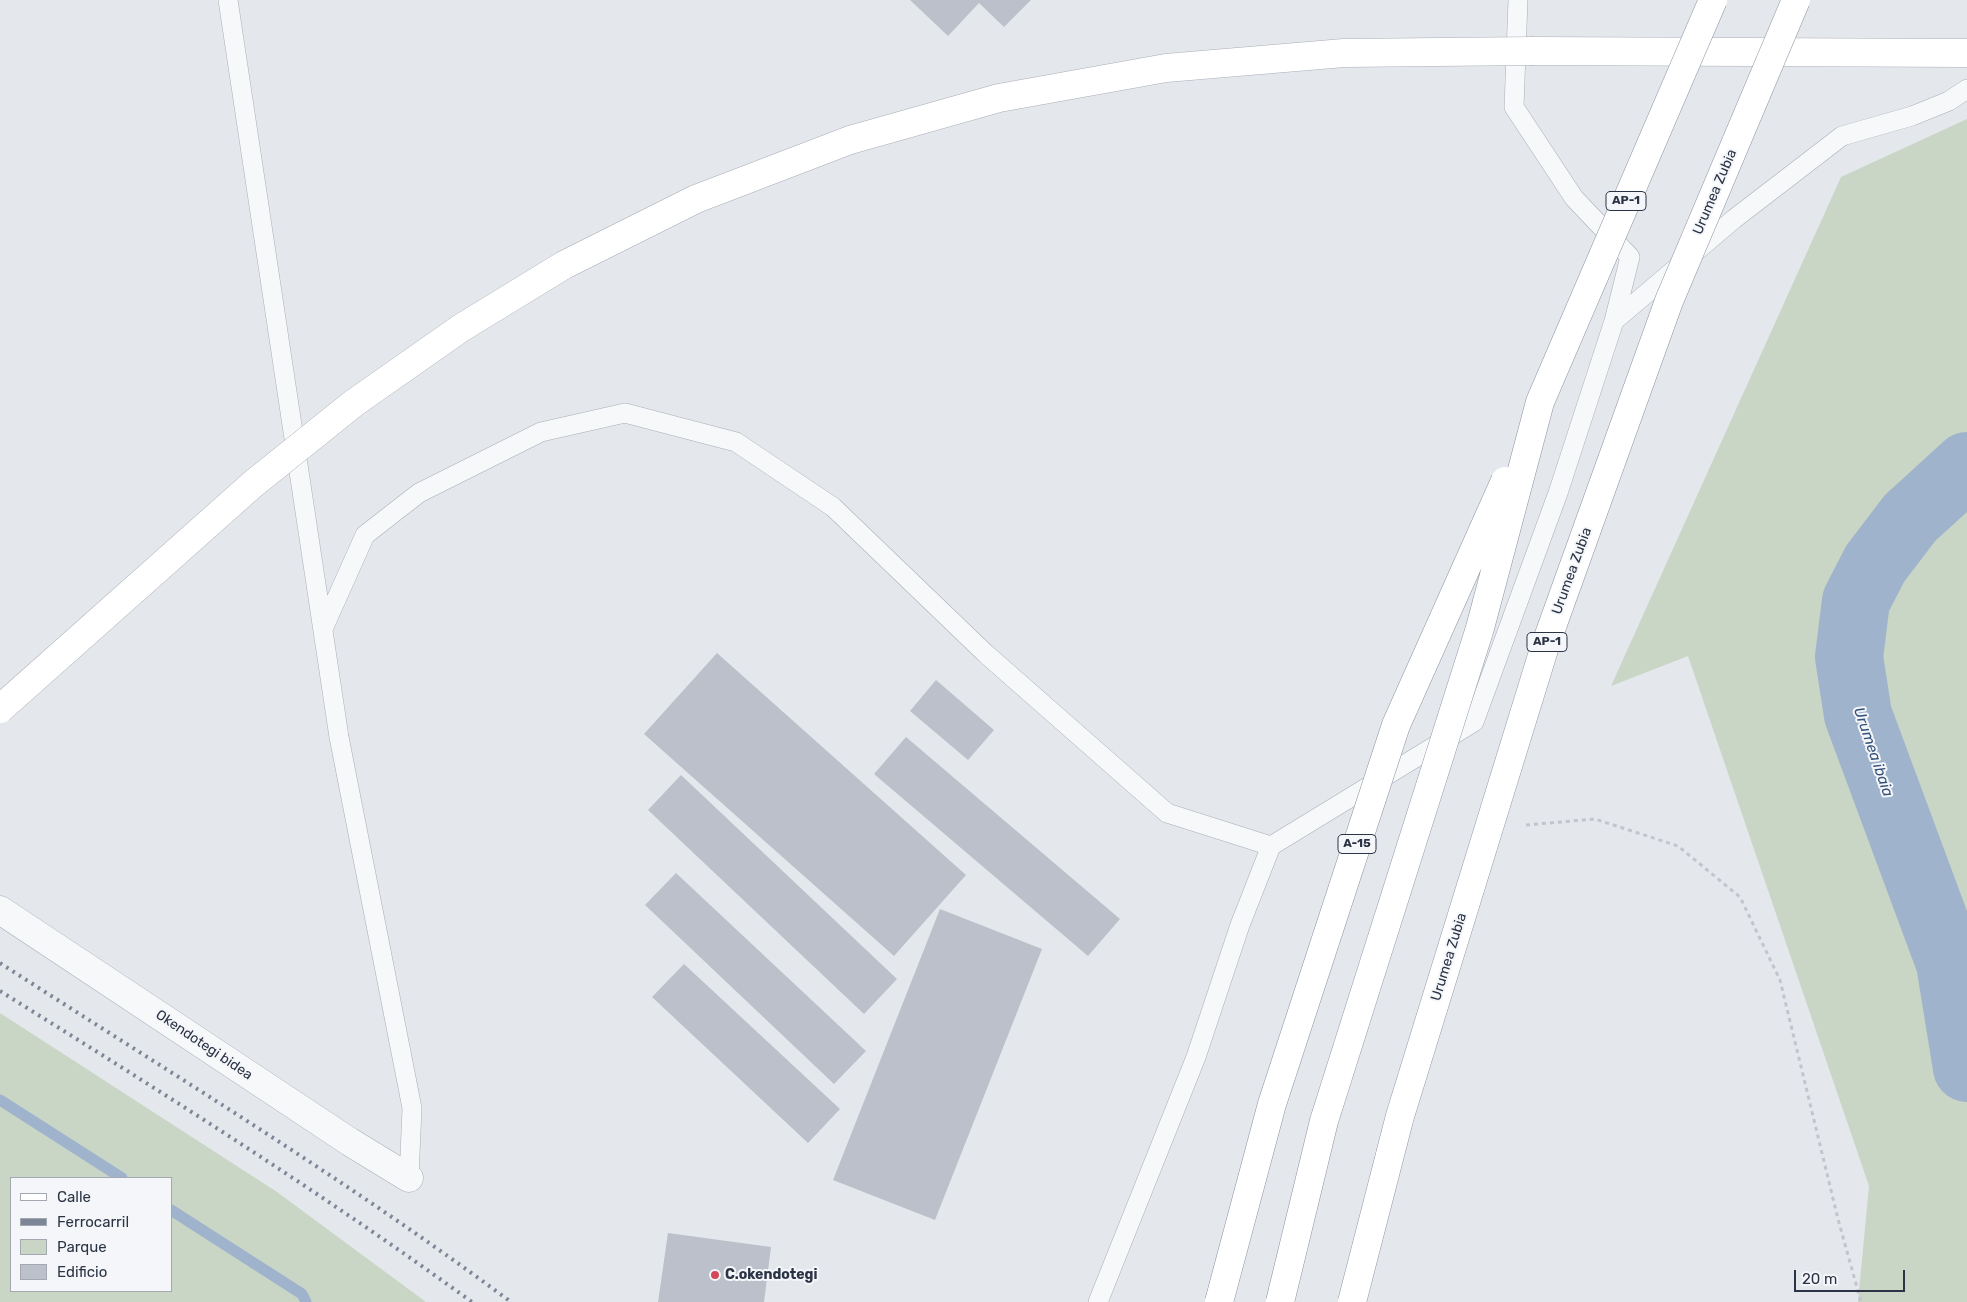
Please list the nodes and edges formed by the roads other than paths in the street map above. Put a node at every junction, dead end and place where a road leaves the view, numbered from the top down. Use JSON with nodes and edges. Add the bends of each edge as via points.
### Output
{"nodes":[{"id":1,"x":228,"y":0,"type":"edge"},
{"id":2,"x":1518,"y":0,"type":"edge"},
{"id":3,"x":1713,"y":0,"type":"edge"},
{"id":4,"x":1796,"y":0,"type":"edge"},
{"id":5,"x":1967,"y":53,"type":"edge"},
{"id":6,"x":1967,"y":89,"type":"edge"},
{"id":7,"x":1614,"y":321,"type":"junction"},
{"id":8,"x":1540,"y":402,"type":"junction"},
{"id":9,"x":323,"y":630,"type":"junction"},
{"id":10,"x":0,"y":709,"type":"edge"},
{"id":11,"x":1271,"y":846,"type":"junction"},
{"id":12,"x":0,"y":910,"type":"edge"},
{"id":13,"x":409,"y":1178,"type":"joint"},
{"id":14,"x":1098,"y":1302,"type":"edge"},
{"id":15,"x":1219,"y":1302,"type":"edge"},
{"id":16,"x":1280,"y":1302,"type":"edge"},
{"id":17,"x":1352,"y":1302,"type":"edge"}],
"edges":[{"from":1,"to":9,"type":"lane"},
{"from":2,"to":7,"type":"lane","via":[[1514,107],[1574,198],[1630,257]]},
{"from":3,"to":8,"type":"main road","number":"AP-1","bridge":true},
{"from":4,"to":17,"type":"main road","name":"Urumea Zubia","number":"AP-1","bridge":true,"via":[[1669,301],[1545,646],[1400,1116]]},
{"from":5,"to":10,"type":"main road","bridge":true,"via":[[1344,53],[1176,67],[1009,96],[850,140],[696,199],[564,265],[461,328],[354,404],[253,484]]},
{"from":6,"to":7,"type":"lane","via":[[1949,101],[1912,116],[1842,136],[1734,219]]},
{"from":7,"to":11,"type":"lane","via":[[1558,493],[1474,722]]},
{"from":8,"to":15,"type":"main road","number":"A-15","bridge":true,"via":[[1396,725],[1272,1104]]},
{"from":8,"to":16,"type":"main road","number":"AP-1","bridge":true,"via":[[1480,628],[1324,1121]]},
{"from":9,"to":11,"type":"lane","via":[[365,535],[419,493],[541,432],[625,413],[736,442],[825,501],[986,654],[1166,813]]},
{"from":9,"to":13,"type":"lane","via":[[340,737],[412,1108]]},
{"from":11,"to":14,"type":"lane","via":[[1240,925],[1196,1057]]},
{"from":12,"to":13,"type":"street","name":"Okendotegi bidea"}]}
